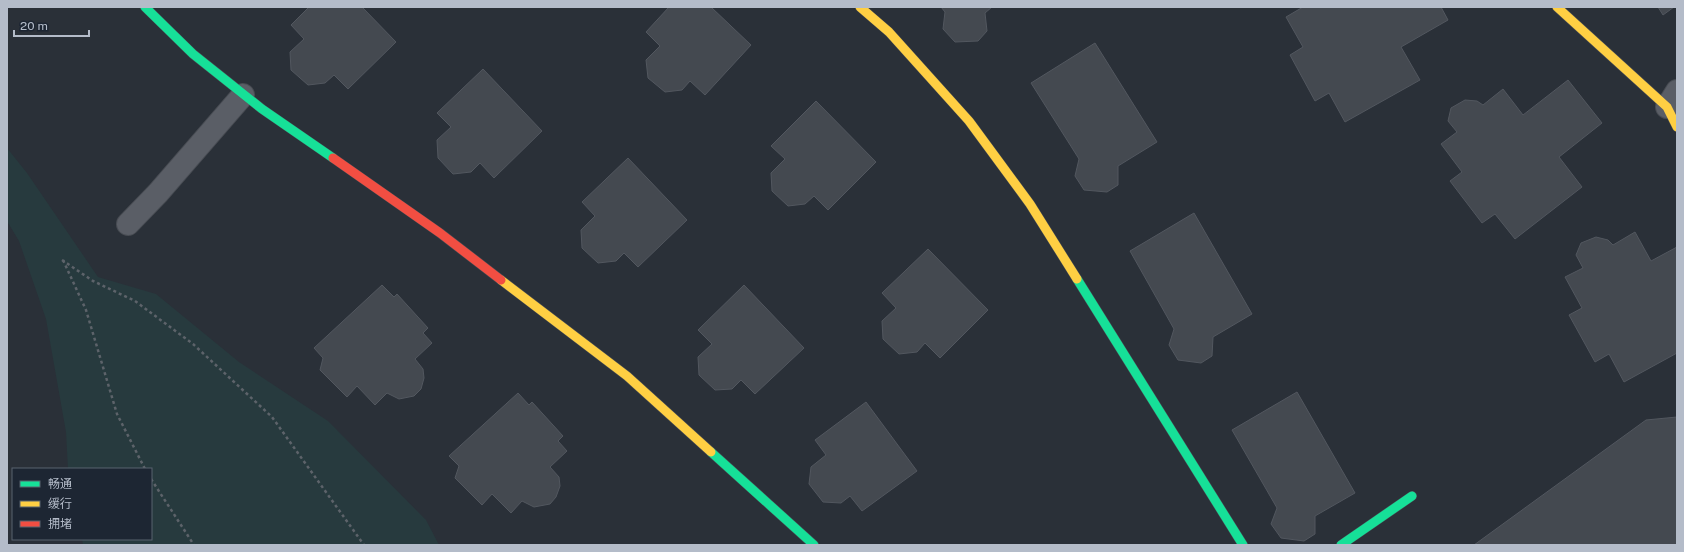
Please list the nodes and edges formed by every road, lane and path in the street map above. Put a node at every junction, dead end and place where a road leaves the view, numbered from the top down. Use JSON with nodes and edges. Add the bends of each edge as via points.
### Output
{"nodes":[{"id":1,"x":145,"y":7,"type":"edge"},
{"id":2,"x":860,"y":7,"type":"edge"},
{"id":3,"x":1557,"y":7,"type":"edge"},
{"id":4,"x":243,"y":94,"type":"junction"},
{"id":5,"x":1672,"y":99,"type":"edge"},
{"id":6,"x":1677,"y":127,"type":"edge"},
{"id":7,"x":128,"y":224,"type":"dead end"},
{"id":8,"x":144,"y":468,"type":"edge"},
{"id":9,"x":152,"y":480,"type":"edge"},
{"id":10,"x":1412,"y":496,"type":"dead end"},
{"id":11,"x":194,"y":545,"type":"edge"},
{"id":12,"x":364,"y":545,"type":"edge"},
{"id":13,"x":814,"y":545,"type":"edge"},
{"id":14,"x":1243,"y":545,"type":"edge"},
{"id":15,"x":1341,"y":545,"type":"edge"}],
"edges":[{"from":1,"to":4,"type":"street","via":[[193,54]]},
{"from":2,"to":14,"type":"street","via":[[889,32],[969,121],[1030,204]]},
{"from":3,"to":5,"type":"street"},
{"from":4,"to":7,"type":"street"},
{"from":4,"to":13,"type":"street","via":[[440,233],[627,376]]},
{"from":5,"to":6,"type":"street"},
{"from":8,"to":12,"type":"path","via":[[117,414],[86,310],[62,260],[93,281],[134,301],[193,344],[272,417]]},
{"from":9,"to":11,"type":"path"},
{"from":10,"to":15,"type":"street"}]}
